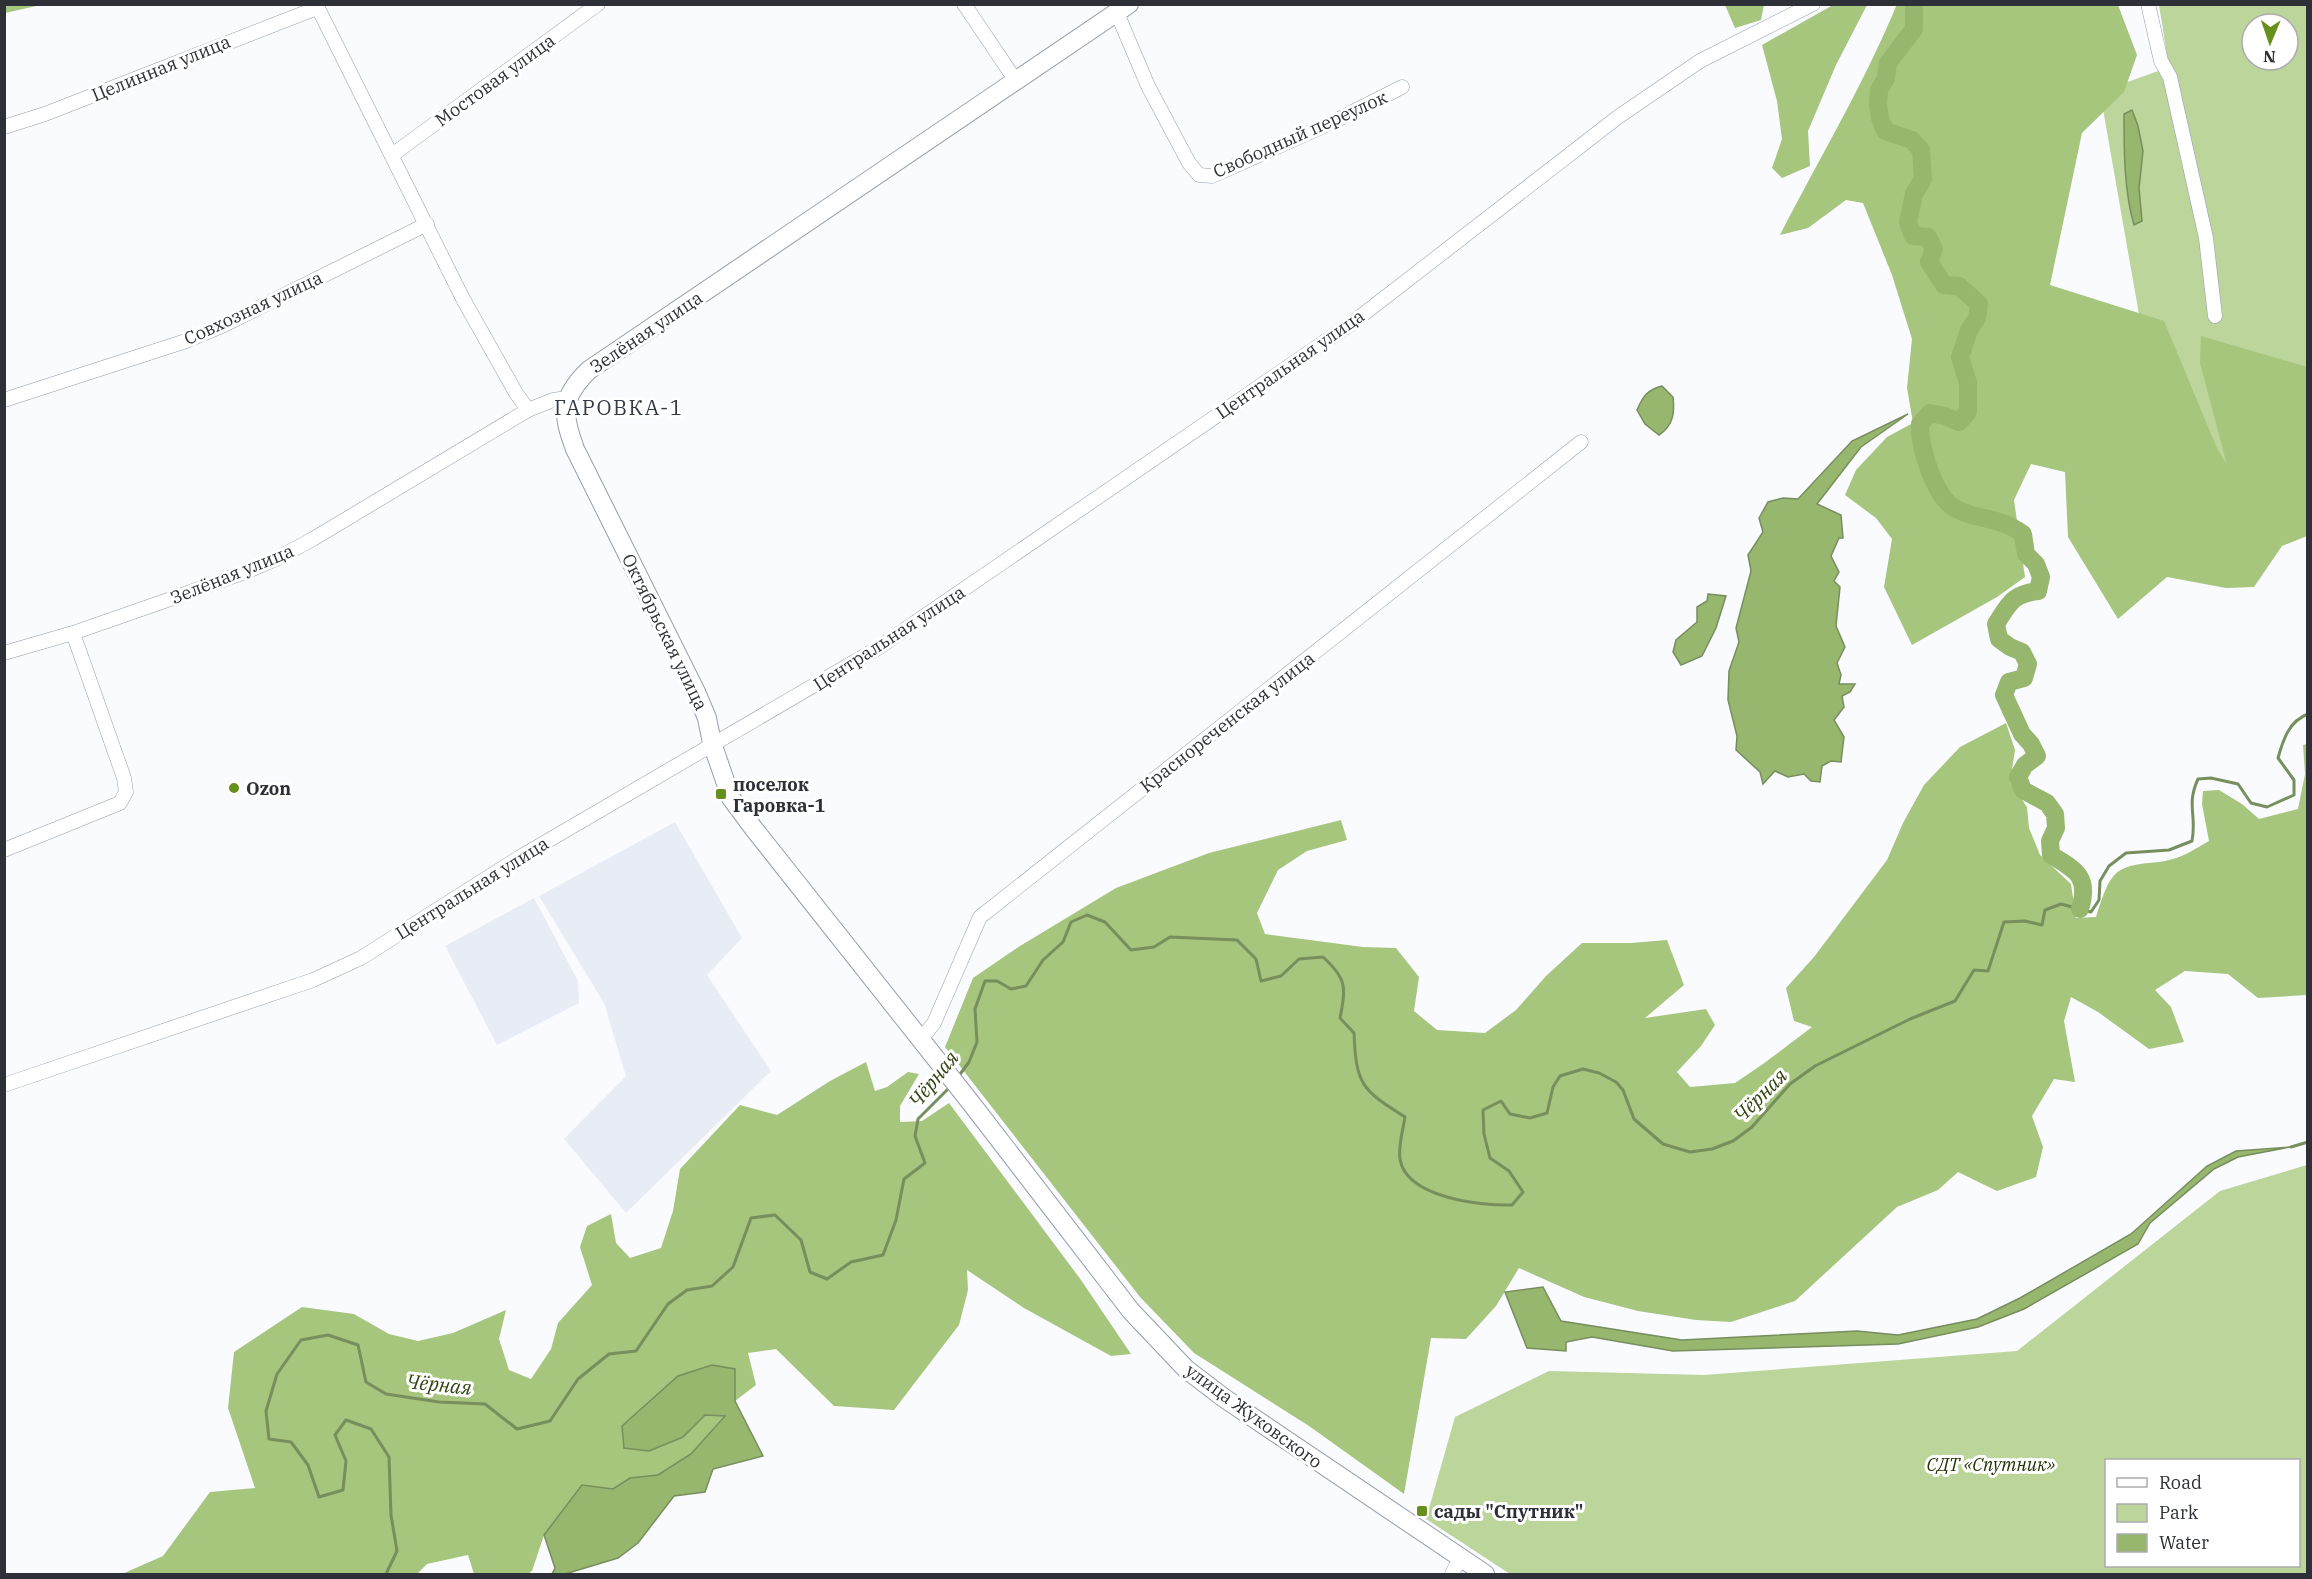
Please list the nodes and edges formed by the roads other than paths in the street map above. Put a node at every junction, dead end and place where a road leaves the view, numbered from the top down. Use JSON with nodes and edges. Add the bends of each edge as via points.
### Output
{"nodes":[{"id":1,"x":598,"y":4,"type":"edge"},
{"id":2,"x":964,"y":4,"type":"edge"},
{"id":3,"x":1813,"y":4,"type":"edge"},
{"id":4,"x":2148,"y":4,"type":"edge"},
{"id":5,"x":316,"y":6,"type":"edge"},
{"id":6,"x":1123,"y":9,"type":"edge"},
{"id":7,"x":1016,"y":81,"type":"junction"},
{"id":8,"x":1402,"y":87,"type":"dead end"},
{"id":9,"x":4,"y":127,"type":"edge"},
{"id":10,"x":392,"y":156,"type":"junction"},
{"id":11,"x":427,"y":224,"type":"junction"},
{"id":12,"x":2215,"y":316,"type":"dead end"},
{"id":13,"x":567,"y":398,"type":"junction"},
{"id":14,"x":4,"y":400,"type":"edge"},
{"id":15,"x":528,"y":410,"type":"junction"},
{"id":16,"x":1581,"y":441,"type":"dead end"},
{"id":17,"x":73,"y":633,"type":"junction"},
{"id":18,"x":4,"y":653,"type":"edge"},
{"id":19,"x":712,"y":743,"type":"junction"},
{"id":20,"x":4,"y":850,"type":"edge"},
{"id":21,"x":921,"y":1039,"type":"junction"},
{"id":22,"x":935,"y":1057,"type":"joint"},
{"id":23,"x":4,"y":1085,"type":"edge"},
{"id":24,"x":1456,"y":1566,"type":"edge"},
{"id":25,"x":1485,"y":1575,"type":"edge"}],
"edges":[{"from":1,"to":10,"type":"street","name":"Мостовая улица"},
{"from":2,"to":7,"type":"street"},
{"from":3,"to":19,"type":"street","name":"Центральная улица","via":[[1700,61],[1618,117],[1352,322],[878,648]]},
{"from":4,"to":12,"type":"street","via":[[2161,61],[2170,77],[2204,227]]},
{"from":5,"to":9,"type":"street","name":"Целинная улица"},
{"from":5,"to":10,"type":"street"},
{"from":6,"to":7,"type":"main road","name":"Зелёная улица"},
{"from":6,"to":8,"type":"street","name":"Свободный переулок","via":[[1148,86],[1199,175],[1212,176]]},
{"from":7,"to":13,"type":"main road","name":"Зелёная улица","via":[[589,370],[574,384]]},
{"from":10,"to":11,"type":"street"},
{"from":11,"to":14,"type":"street","name":"Совхозная улица","via":[[186,341]]},
{"from":11,"to":15,"type":"street","via":[[463,299]]},
{"from":13,"to":15,"type":"street","name":"Зелёная улица"},
{"from":13,"to":19,"type":"main road","name":"Октябрьская улица","via":[[567,428],[575,449],[696,692]]},
{"from":15,"to":17,"type":"street","name":"Зелёная улица","via":[[278,558]]},
{"from":16,"to":21,"type":"street","name":"Краснореченская улица","via":[[980,917],[934,1023]]},
{"from":17,"to":18,"type":"street","name":"Зелёная улица"},
{"from":17,"to":20,"type":"street","via":[[126,792],[120,803]]},
{"from":19,"to":21,"type":"main road","name":"Октябрьская улица","via":[[732,798],[754,830]]},
{"from":19,"to":23,"type":"street","name":"Центральная улица","via":[[336,971]]},
{"from":21,"to":22,"type":"main road","name":"Октябрьская улица"},
{"from":22,"to":24,"type":"main road","name":"улица Жуковского","via":[[1131,1311],[1186,1369]]},
{"from":24,"to":25,"type":"main road","name":"улица Жуковского"}]}
